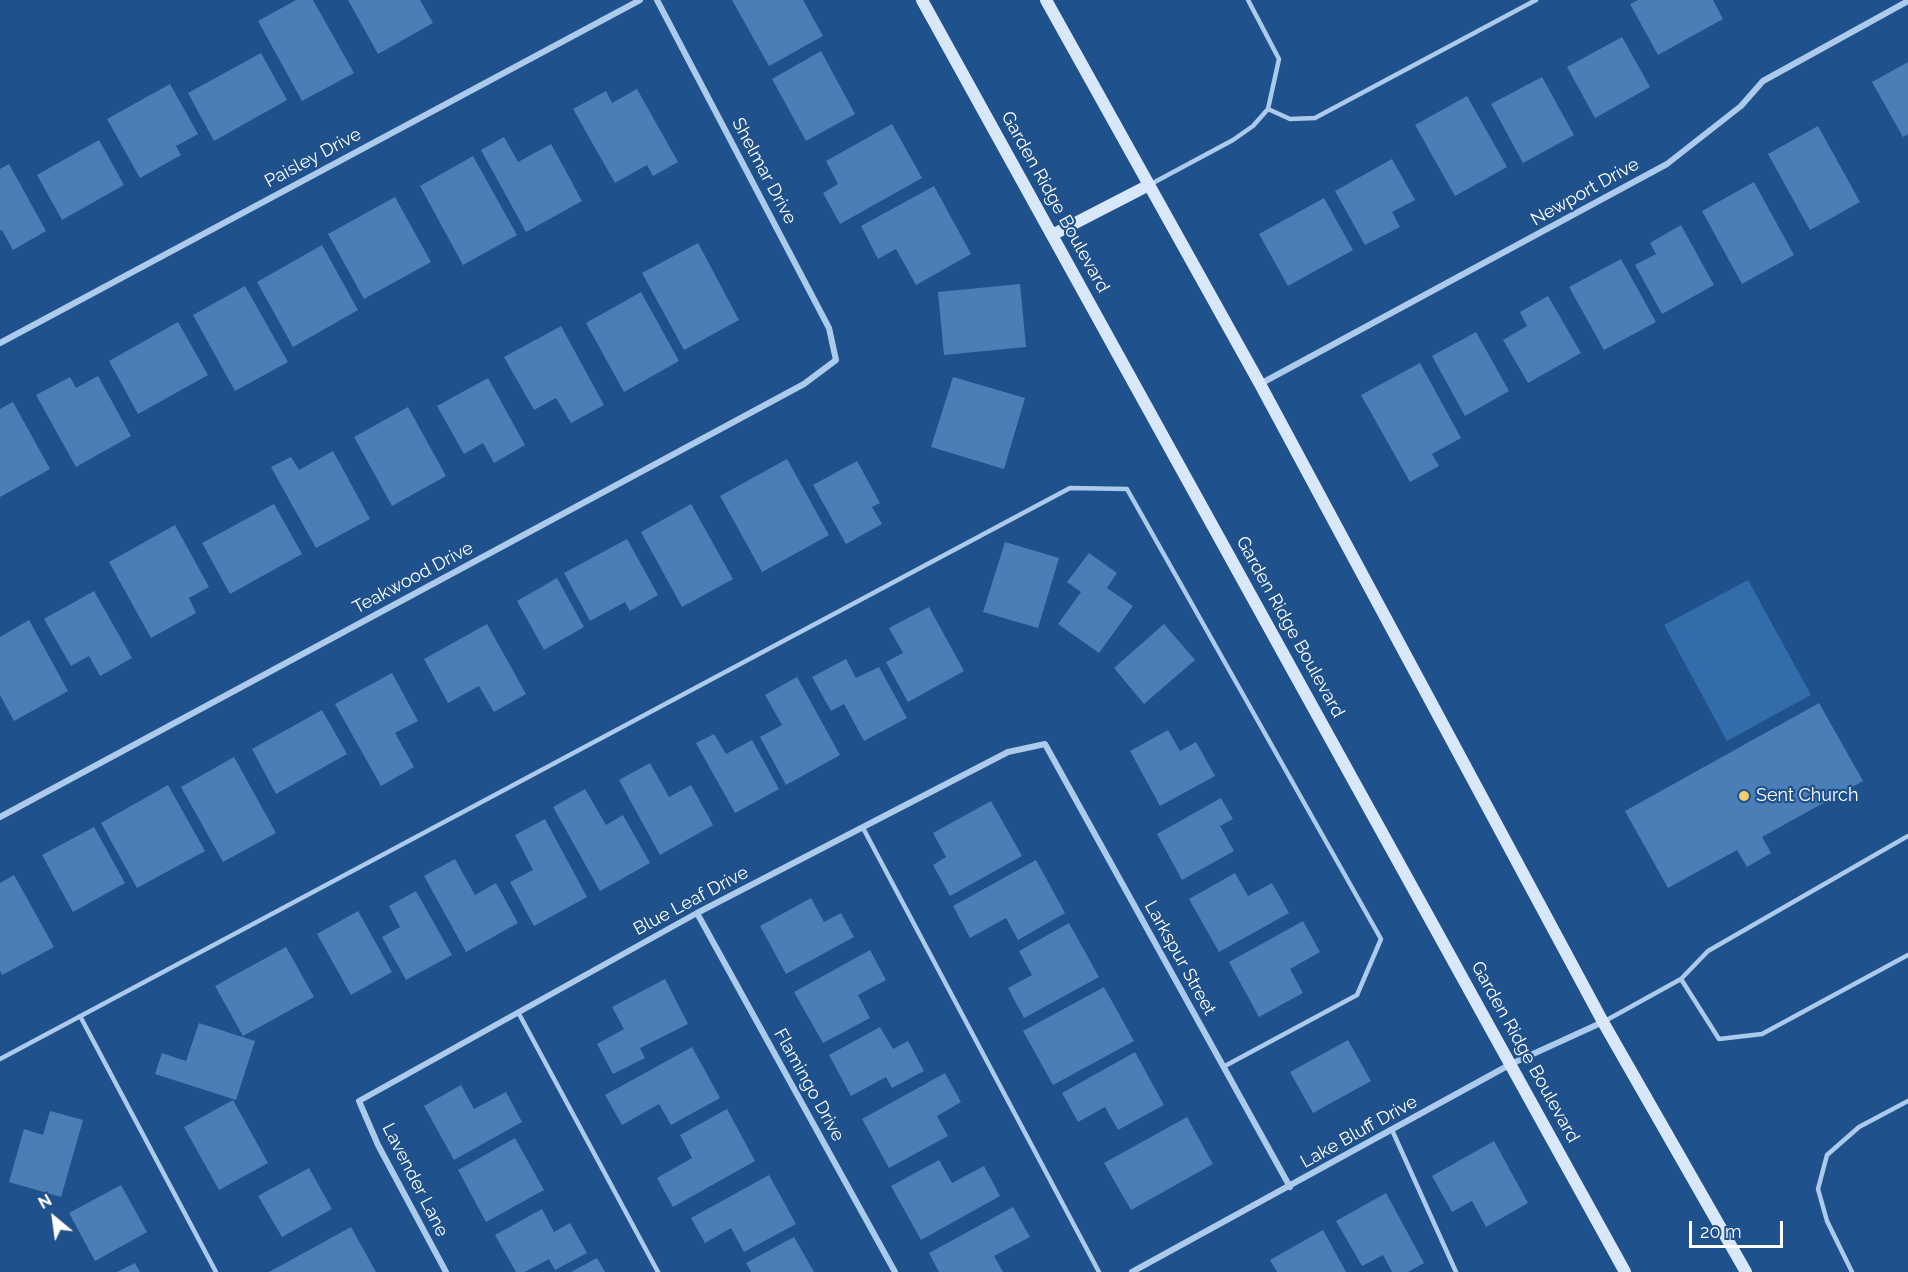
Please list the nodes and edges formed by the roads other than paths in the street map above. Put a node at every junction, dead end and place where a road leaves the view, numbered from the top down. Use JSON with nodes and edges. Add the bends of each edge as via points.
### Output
{"nodes":[{"id":1,"x":640,"y":0,"type":"edge"},
{"id":2,"x":657,"y":0,"type":"edge"},
{"id":3,"x":922,"y":0,"type":"edge"},
{"id":4,"x":1046,"y":0,"type":"edge"},
{"id":5,"x":1248,"y":0,"type":"edge"},
{"id":6,"x":1536,"y":0,"type":"edge"},
{"id":7,"x":1908,"y":1,"type":"edge"},
{"id":8,"x":1268,"y":109,"type":"junction"},
{"id":9,"x":1149,"y":185,"type":"junction"},
{"id":10,"x":1052,"y":235,"type":"junction"},
{"id":11,"x":0,"y":343,"type":"edge"},
{"id":12,"x":836,"y":360,"type":"joint"},
{"id":13,"x":1260,"y":384,"type":"junction"},
{"id":14,"x":1045,"y":744,"type":"joint"},
{"id":15,"x":0,"y":817,"type":"edge"},
{"id":16,"x":863,"y":828,"type":"junction"},
{"id":17,"x":1908,"y":836,"type":"edge"},
{"id":18,"x":697,"y":913,"type":"junction"},
{"id":19,"x":1908,"y":955,"type":"edge"},
{"id":20,"x":1682,"y":980,"type":"junction"},
{"id":21,"x":518,"y":1012,"type":"junction"},
{"id":22,"x":80,"y":1016,"type":"junction"},
{"id":23,"x":1602,"y":1022,"type":"junction"},
{"id":24,"x":0,"y":1059,"type":"edge"},
{"id":25,"x":1511,"y":1064,"type":"junction"},
{"id":26,"x":1223,"y":1067,"type":"junction"},
{"id":27,"x":359,"y":1101,"type":"joint"},
{"id":28,"x":1908,"y":1101,"type":"edge"},
{"id":29,"x":1392,"y":1130,"type":"junction"},
{"id":30,"x":1290,"y":1187,"type":"junction"},
{"id":31,"x":216,"y":1272,"type":"edge"},
{"id":32,"x":446,"y":1272,"type":"edge"},
{"id":33,"x":658,"y":1272,"type":"edge"},
{"id":34,"x":895,"y":1272,"type":"edge"},
{"id":35,"x":1099,"y":1272,"type":"edge"},
{"id":36,"x":1132,"y":1272,"type":"edge"},
{"id":37,"x":1456,"y":1272,"type":"edge"},
{"id":38,"x":1625,"y":1272,"type":"edge"},
{"id":39,"x":1746,"y":1272,"type":"edge"},
{"id":40,"x":1852,"y":1272,"type":"edge"}],
"edges":[{"from":1,"to":11,"type":"street","name":"Paisley Drive"},
{"from":2,"to":12,"type":"street","name":"Shelmar Drive","via":[[829,328]]},
{"from":3,"to":10,"type":"main road","name":"Garden Ridge Boulevard"},
{"from":4,"to":9,"type":"main road"},
{"from":5,"to":8,"type":"lane","via":[[1279,59]]},
{"from":6,"to":8,"type":"lane","via":[[1316,118],[1290,119]]},
{"from":7,"to":13,"type":"street","name":"Newport Drive","via":[[1763,81],[1741,106],[1667,164]]},
{"from":8,"to":9,"type":"lane","via":[[1233,140]]},
{"from":9,"to":10,"type":"main road"},
{"from":9,"to":13,"type":"main road"},
{"from":10,"to":25,"type":"main road","name":"Garden Ridge Boulevard"},
{"from":12,"to":15,"type":"street","name":"Teakwood Drive","via":[[804,384]]},
{"from":13,"to":23,"type":"main road"},
{"from":14,"to":16,"type":"street","name":"Blue Leaf Drive","via":[[1008,752]]},
{"from":14,"to":26,"type":"street","name":"Larkspur Street"},
{"from":16,"to":18,"type":"street","name":"Blue Leaf Drive"},
{"from":16,"to":35,"type":"lane"},
{"from":17,"to":20,"type":"lane","via":[[1708,951]]},
{"from":18,"to":21,"type":"street","name":"Blue Leaf Drive"},
{"from":18,"to":34,"type":"street","name":"Flamingo Drive"},
{"from":19,"to":20,"type":"lane","via":[[1762,1034],[1719,1039]]},
{"from":20,"to":23,"type":"lane"},
{"from":21,"to":27,"type":"street","name":"Blue Leaf Drive"},
{"from":21,"to":33,"type":"lane"},
{"from":22,"to":24,"type":"lane"},
{"from":22,"to":26,"type":"lane","via":[[1070,488],[1126,489],[1381,939],[1357,995]]},
{"from":22,"to":31,"type":"lane"},
{"from":23,"to":25,"type":"street","name":"Lake Bluff Drive"},
{"from":23,"to":39,"type":"main road"},
{"from":25,"to":29,"type":"street","name":"Lake Bluff Drive"},
{"from":25,"to":38,"type":"main road","name":"Garden Ridge Boulevard"},
{"from":26,"to":30,"type":"street","name":"Larkspur Street"},
{"from":27,"to":32,"type":"street","name":"Lavender Lane","via":[[378,1145]]},
{"from":28,"to":40,"type":"lane","via":[[1860,1127],[1827,1155],[1818,1189],[1827,1221]]},
{"from":29,"to":30,"type":"street","name":"Lake Bluff Drive"},
{"from":29,"to":37,"type":"lane"},
{"from":30,"to":36,"type":"street","name":"Lake Bluff Drive"}]}
